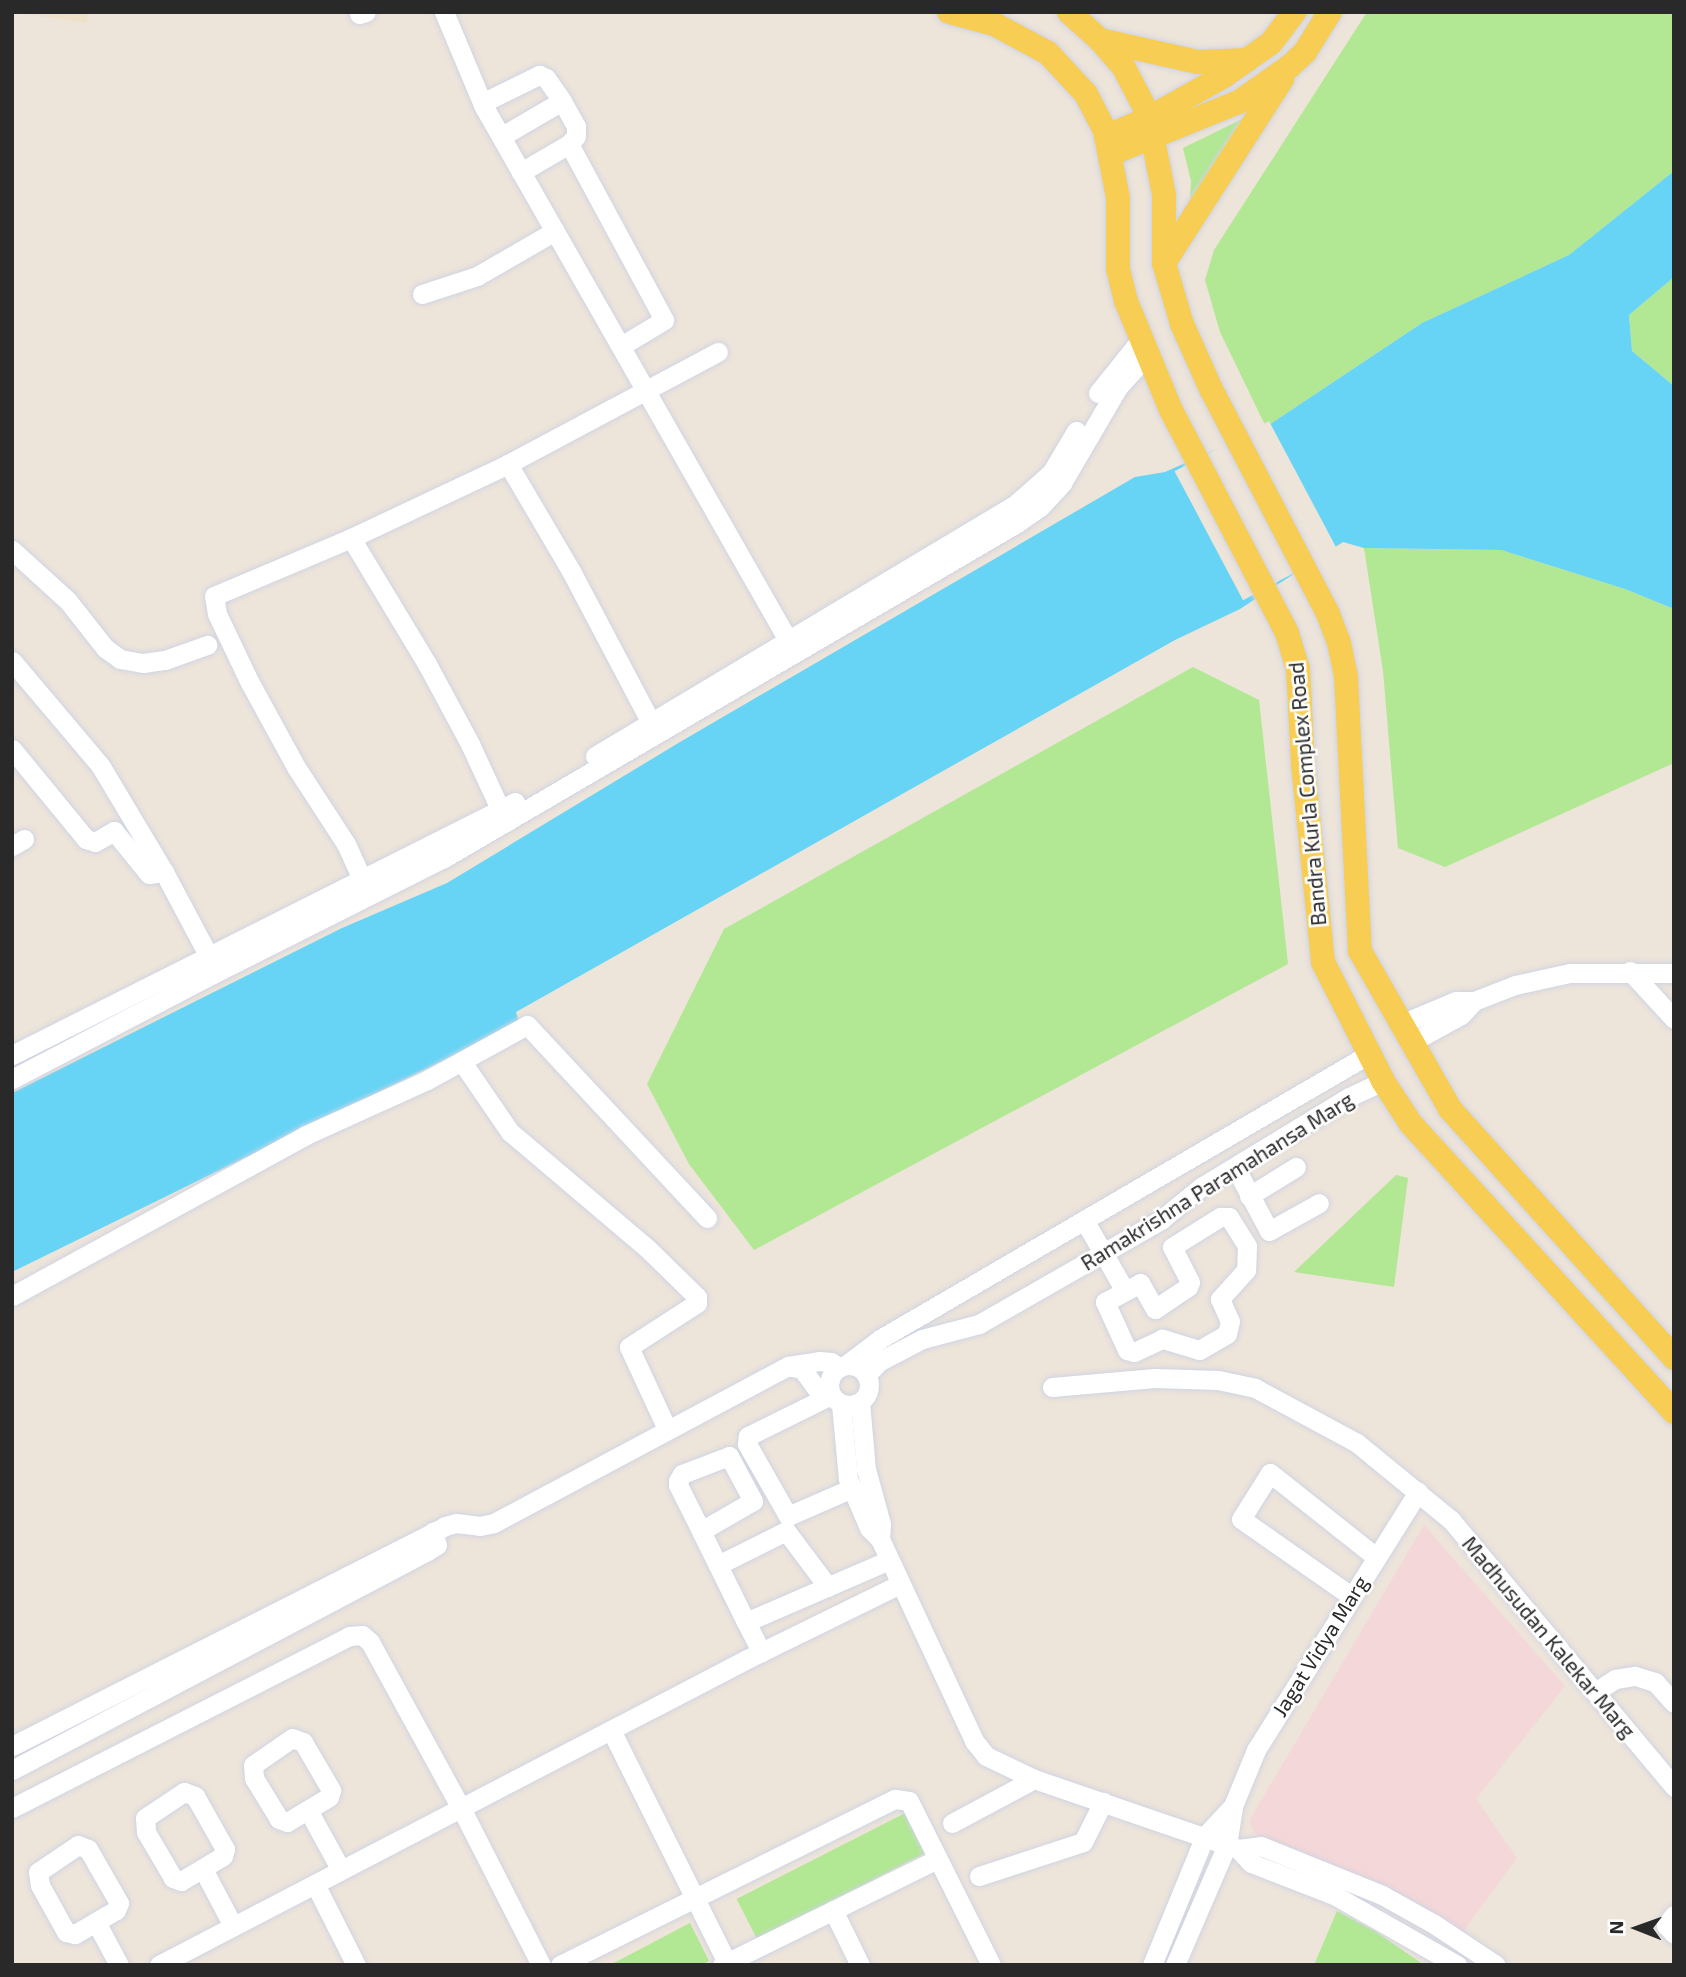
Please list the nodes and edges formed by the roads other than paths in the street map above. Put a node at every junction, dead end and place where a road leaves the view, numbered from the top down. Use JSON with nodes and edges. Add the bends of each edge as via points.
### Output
{"nodes":[{"id":1,"x":444,"y":12,"type":"edge"},
{"id":2,"x":949,"y":12,"type":"edge"},
{"id":3,"x":1069,"y":12,"type":"edge"},
{"id":4,"x":1294,"y":12,"type":"edge"},
{"id":5,"x":1330,"y":12,"type":"edge"},
{"id":6,"x":1100,"y":40,"type":"junction"},
{"id":7,"x":1248,"y":60,"type":"junction"},
{"id":8,"x":1290,"y":66,"type":"junction"},
{"id":9,"x":562,"y":101,"type":"junction"},
{"id":10,"x":482,"y":103,"type":"junction"},
{"id":11,"x":1151,"y":128,"type":"junction"},
{"id":12,"x":502,"y":136,"type":"junction"},
{"id":13,"x":569,"y":144,"type":"junction"},
{"id":14,"x":1108,"y":146,"type":"junction"},
{"id":15,"x":521,"y":172,"type":"junction"},
{"id":16,"x":555,"y":231,"type":"junction"},
{"id":17,"x":1164,"y":263,"type":"junction"},
{"id":18,"x":422,"y":294,"type":"dead end"},
{"id":19,"x":621,"y":346,"type":"junction"},
{"id":20,"x":1145,"y":346,"type":"junction"},
{"id":21,"x":718,"y":352,"type":"dead end"},
{"id":22,"x":649,"y":391,"type":"junction"},
{"id":23,"x":508,"y":464,"type":"junction"},
{"id":24,"x":351,"y":538,"type":"junction"},
{"id":25,"x":12,"y":550,"type":"edge"},
{"id":26,"x":207,"y":645,"type":"dead end"},
{"id":27,"x":792,"y":646,"type":"junction"},
{"id":28,"x":12,"y":661,"type":"edge"},
{"id":29,"x":654,"y":729,"type":"junction"},
{"id":30,"x":12,"y":749,"type":"edge"},
{"id":31,"x":504,"y":816,"type":"junction"},
{"id":32,"x":132,"y":819,"type":"junction"},
{"id":33,"x":114,"y":831,"type":"junction"},
{"id":34,"x":164,"y":872,"type":"junction"},
{"id":35,"x":365,"y":886,"type":"junction"},
{"id":36,"x":213,"y":963,"type":"junction"},
{"id":37,"x":1630,"y":971,"type":"junction"},
{"id":38,"x":1674,"y":973,"type":"edge"},
{"id":39,"x":1674,"y":1019,"type":"edge"},
{"id":40,"x":80,"y":1020,"type":"junction"},
{"id":41,"x":1406,"y":1033,"type":"junction"},
{"id":42,"x":91,"y":1038,"type":"junction"},
{"id":43,"x":19,"y":1051,"type":"edge"},
{"id":44,"x":1369,"y":1054,"type":"junction"},
{"id":45,"x":462,"y":1062,"type":"junction"},
{"id":46,"x":36,"y":1066,"type":"junction"},
{"id":47,"x":12,"y":1079,"type":"edge"},
{"id":48,"x":1383,"y":1081,"type":"junction"},
{"id":49,"x":1275,"y":1143,"type":"junction"},
{"id":50,"x":1235,"y":1167,"type":"junction"},
{"id":51,"x":1249,"y":1196,"type":"junction"},
{"id":52,"x":1319,"y":1203,"type":"dead end"},
{"id":53,"x":707,"y":1218,"type":"dead end"},
{"id":54,"x":1084,"y":1220,"type":"junction"},
{"id":55,"x":1103,"y":1253,"type":"junction"},
{"id":56,"x":1124,"y":1289,"type":"junction"},
{"id":57,"x":12,"y":1296,"type":"edge"},
{"id":58,"x":1155,"y":1309,"type":"junction"},
{"id":59,"x":898,"y":1329,"type":"junction"},
{"id":60,"x":1172,"y":1341,"type":"junction"},
{"id":61,"x":907,"y":1347,"type":"junction"},
{"id":62,"x":1674,"y":1357,"type":"edge"},
{"id":63,"x":843,"y":1366,"type":"junction"},
{"id":64,"x":788,"y":1367,"type":"junction"},
{"id":65,"x":866,"y":1375,"type":"junction"},
{"id":66,"x":1052,"y":1387,"type":"dead end"},
{"id":67,"x":840,"y":1397,"type":"junction"},
{"id":68,"x":1674,"y":1412,"type":"edge"},
{"id":69,"x":667,"y":1429,"type":"junction"},
{"id":70,"x":855,"y":1476,"type":"junction"},
{"id":71,"x":1418,"y":1492,"type":"junction"},
{"id":72,"x":701,"y":1531,"type":"dead end"},
{"id":73,"x":1376,"y":1557,"type":"junction"},
{"id":74,"x":889,"y":1560,"type":"junction"},
{"id":75,"x":718,"y":1564,"type":"junction"},
{"id":76,"x":900,"y":1584,"type":"junction"},
{"id":77,"x":828,"y":1587,"type":"junction"},
{"id":78,"x":1351,"y":1596,"type":"junction"},
{"id":79,"x":303,"y":1608,"type":"junction"},
{"id":80,"x":746,"y":1622,"type":"junction"},
{"id":81,"x":761,"y":1652,"type":"junction"},
{"id":82,"x":1595,"y":1692,"type":"junction"},
{"id":83,"x":1674,"y":1703,"type":"edge"},
{"id":84,"x":611,"y":1730,"type":"junction"},
{"id":85,"x":12,"y":1746,"type":"edge"},
{"id":86,"x":12,"y":1770,"type":"edge"},
{"id":87,"x":1034,"y":1779,"type":"junction"},
{"id":88,"x":1674,"y":1787,"type":"edge"},
{"id":89,"x":1103,"y":1802,"type":"junction"},
{"id":90,"x":1233,"y":1806,"type":"junction"},
{"id":91,"x":12,"y":1808,"type":"edge"},
{"id":92,"x":461,"y":1808,"type":"junction"},
{"id":93,"x":308,"y":1810,"type":"dead end"},
{"id":94,"x":951,"y":1823,"type":"dead end"},
{"id":95,"x":1205,"y":1836,"type":"junction"},
{"id":96,"x":1232,"y":1847,"type":"junction"},
{"id":97,"x":937,"y":1858,"type":"junction"},
{"id":98,"x":202,"y":1869,"type":"junction"},
{"id":99,"x":341,"y":1870,"type":"junction"},
{"id":100,"x":979,"y":1876,"type":"dead end"},
{"id":101,"x":315,"y":1884,"type":"junction"},
{"id":102,"x":1375,"y":1892,"type":"junction"},
{"id":103,"x":695,"y":1898,"type":"junction"},
{"id":104,"x":833,"y":1910,"type":"junction"},
{"id":105,"x":1366,"y":1912,"type":"junction"},
{"id":106,"x":1674,"y":1915,"type":"edge"},
{"id":107,"x":96,"y":1922,"type":"junction"},
{"id":108,"x":233,"y":1926,"type":"junction"},
{"id":109,"x":1674,"y":1934,"type":"edge"},
{"id":110,"x":166,"y":1963,"type":"edge"},
{"id":111,"x":725,"y":1964,"type":"edge"},
{"id":112,"x":119,"y":1965,"type":"edge"},
{"id":113,"x":356,"y":1965,"type":"edge"},
{"id":114,"x":541,"y":1965,"type":"edge"},
{"id":115,"x":560,"y":1965,"type":"edge"},
{"id":116,"x":860,"y":1965,"type":"edge"},
{"id":117,"x":991,"y":1965,"type":"edge"},
{"id":118,"x":1152,"y":1965,"type":"edge"},
{"id":119,"x":1175,"y":1965,"type":"edge"},
{"id":120,"x":1457,"y":1965,"type":"edge"},
{"id":121,"x":1496,"y":1965,"type":"edge"}],
"edges":[{"from":1,"to":10,"type":"street"},
{"from":2,"to":14,"type":"main road","name":"Bandra Kurla Complex Road","via":[[994,24],[1048,53],[1086,94]]},
{"from":3,"to":6,"type":"main road","name":"Bandra Kurla Complex Road"},
{"from":4,"to":7,"type":"main road","via":[[1281,33]]},
{"from":5,"to":8,"type":"main road","via":[[1305,52]]},
{"from":6,"to":7,"type":"main road","via":[[1198,62]]},
{"from":6,"to":11,"type":"main road","name":"Bandra Kurla Complex Road","via":[[1124,68]]},
{"from":7,"to":11,"type":"main road"},
{"from":8,"to":11,"type":"main road","via":[[1239,102]]},
{"from":8,"to":17,"type":"main road"},
{"from":9,"to":10,"type":"street","via":[[539,75]]},
{"from":9,"to":12,"type":"street"},
{"from":9,"to":13,"type":"street","via":[[576,126],[576,136]]},
{"from":10,"to":12,"type":"street"},
{"from":11,"to":14,"type":"main road"},
{"from":11,"to":17,"type":"main road","name":"Bandra Kurla Complex Road","via":[[1164,195]]},
{"from":12,"to":15,"type":"street"},
{"from":13,"to":15,"type":"street"},
{"from":13,"to":19,"type":"street","via":[[664,320]]},
{"from":14,"to":20,"type":"main road","name":"Bandra Kurla Complex Road","via":[[1118,198],[1118,269]]},
{"from":15,"to":16,"type":"street"},
{"from":16,"to":18,"type":"street","via":[[477,276]]},
{"from":16,"to":19,"type":"street"},
{"from":17,"to":41,"type":"main road","name":"Bandra Kurla Complex Road","via":[[1182,324],[1339,643],[1346,677],[1360,951]]},
{"from":19,"to":22,"type":"street"},
{"from":20,"to":27,"type":"street","via":[[1096,396],[1057,478]]},
{"from":20,"to":44,"type":"main road","name":"Bandra Kurla Complex Road","via":[[1171,410],[1287,633],[1300,682],[1303,765],[1323,962]]},
{"from":21,"to":22,"type":"street"},
{"from":22,"to":23,"type":"street"},
{"from":22,"to":27,"type":"street"},
{"from":23,"to":24,"type":"street"},
{"from":23,"to":29,"type":"street","via":[[571,571]]},
{"from":24,"to":31,"type":"street","via":[[427,664]]},
{"from":24,"to":35,"type":"street","via":[[214,596],[216,614],[249,681],[296,768],[346,844]]},
{"from":25,"to":26,"type":"street","via":[[68,601],[105,648],[120,659],[165,660]]},
{"from":27,"to":29,"type":"street"},
{"from":28,"to":32,"type":"street","via":[[100,765]]},
{"from":29,"to":31,"type":"street"},
{"from":30,"to":33,"type":"street","via":[[86,839],[95,842]]},
{"from":31,"to":35,"type":"street"},
{"from":32,"to":33,"type":"street"},
{"from":32,"to":34,"type":"street"},
{"from":33,"to":34,"type":"street","via":[[149,874]]},
{"from":34,"to":36,"type":"street"},
{"from":35,"to":36,"type":"street"},
{"from":36,"to":40,"type":"street"},
{"from":36,"to":42,"type":"street"},
{"from":37,"to":38,"type":"street"},
{"from":37,"to":39,"type":"street"},
{"from":37,"to":41,"type":"street","via":[[1570,973],[1515,985],[1474,1001],[1456,1002]]},
{"from":40,"to":42,"type":"street"},
{"from":40,"to":43,"type":"street"},
{"from":41,"to":62,"type":"main road","name":"Bandra Kurla Complex Road","via":[[1450,1109]]},
{"from":42,"to":46,"type":"street"},
{"from":43,"to":46,"type":"street"},
{"from":44,"to":48,"type":"main road","name":"Bandra Kurla Complex Road"},
{"from":44,"to":54,"type":"street"},
{"from":45,"to":53,"type":"street","via":[[527,1025]]},
{"from":45,"to":57,"type":"street","via":[[306,1135]]},
{"from":45,"to":69,"type":"street","via":[[510,1132],[647,1248],[697,1297],[697,1303],[629,1348]]},
{"from":46,"to":47,"type":"street"},
{"from":48,"to":49,"type":"street","name":"Ramakrishna Paramahansa Marg"},
{"from":48,"to":68,"type":"main road","name":"Bandra Kurla Complex Road","via":[[1411,1124]]},
{"from":49,"to":50,"type":"street","name":"Ramakrishna Paramahansa Marg"},
{"from":49,"to":51,"type":"street","via":[[1293,1169]]},
{"from":50,"to":51,"type":"street"},
{"from":50,"to":55,"type":"street","name":"Ramakrishna Paramahansa Marg","via":[[1162,1219]]},
{"from":51,"to":52,"type":"street","via":[[1269,1231]]},
{"from":54,"to":55,"type":"street"},
{"from":54,"to":59,"type":"street"},
{"from":55,"to":56,"type":"street"},
{"from":55,"to":61,"type":"street","name":"Ramakrishna Paramahansa Marg","via":[[979,1324]]},
{"from":56,"to":58,"type":"street","via":[[1140,1283]]},
{"from":56,"to":60,"type":"street","via":[[1108,1298],[1105,1307],[1127,1350],[1134,1352],[1162,1339]]},
{"from":58,"to":60,"type":"street"},
{"from":58,"to":60,"type":"street","via":[[1190,1284],[1172,1251],[1174,1243],[1220,1217],[1229,1217],[1247,1246],[1245,1270],[1220,1299],[1230,1329],[1199,1350]]},
{"from":59,"to":61,"type":"street"},
{"from":59,"to":63,"type":"street"},
{"from":61,"to":65,"type":"street","name":"Ramakrishna Paramahansa Marg","via":[[880,1361]]},
{"from":63,"to":64,"type":"street","via":[[819,1361]]},
{"from":63,"to":65,"type":"street","via":[[860,1367]]},
{"from":63,"to":67,"type":"street","via":[[831,1376]]},
{"from":64,"to":67,"type":"street","via":[[802,1369],[816,1388]]},
{"from":64,"to":69,"type":"street"},
{"from":65,"to":67,"type":"street","via":[[868,1391]]},
{"from":66,"to":71,"type":"street","name":"Madhusudan Kalekar Marg","via":[[1155,1378],[1218,1380],[1255,1388],[1357,1444]]},
{"from":67,"to":70,"type":"street"},
{"from":67,"to":70,"type":"street","via":[[748,1436],[747,1444],[788,1516]]},
{"from":69,"to":79,"type":"street","via":[[494,1523],[456,1523],[433,1532]]},
{"from":70,"to":74,"type":"street","via":[[869,1528]]},
{"from":71,"to":73,"type":"street","name":"Jagat Vidya Marg"},
{"from":71,"to":82,"type":"street","name":"Madhusudan Kalekar Marg","via":[[1451,1520]]},
{"from":72,"to":75,"type":"street"},
{"from":73,"to":78,"type":"street","name":"Jagat Vidya Marg"},
{"from":73,"to":78,"type":"street","via":[[1270,1474],[1241,1520]]},
{"from":74,"to":76,"type":"street"},
{"from":74,"to":77,"type":"street"},
{"from":75,"to":77,"type":"street","via":[[786,1531]]},
{"from":75,"to":80,"type":"street"},
{"from":76,"to":81,"type":"street"},
{"from":76,"to":87,"type":"street","via":[[974,1741],[993,1761]]},
{"from":77,"to":80,"type":"street"},
{"from":78,"to":90,"type":"street","name":"Jagat Vidya Marg","via":[[1256,1750]]},
{"from":79,"to":85,"type":"street"},
{"from":79,"to":86,"type":"street"},
{"from":80,"to":81,"type":"street"},
{"from":81,"to":84,"type":"street"},
{"from":82,"to":83,"type":"street","via":[[1615,1679],[1635,1676],[1655,1682]]},
{"from":82,"to":88,"type":"street","name":"Madhusudan Kalekar Marg"},
{"from":84,"to":92,"type":"street"},
{"from":84,"to":103,"type":"street"},
{"from":87,"to":89,"type":"street"},
{"from":87,"to":94,"type":"street"},
{"from":89,"to":95,"type":"street"},
{"from":89,"to":100,"type":"street","via":[[1083,1842]]},
{"from":90,"to":95,"type":"street"},
{"from":90,"to":96,"type":"street"},
{"from":91,"to":92,"type":"street","via":[[355,1634],[370,1642]]},
{"from":92,"to":99,"type":"street"},
{"from":92,"to":114,"type":"street"},
{"from":93,"to":99,"type":"street"},
{"from":95,"to":96,"type":"street"},
{"from":95,"to":118,"type":"street"},
{"from":96,"to":102,"type":"street","via":[[1261,1846]]},
{"from":96,"to":105,"type":"street","via":[[1251,1863]]},
{"from":96,"to":119,"type":"street"},
{"from":97,"to":103,"type":"street","via":[[909,1801],[895,1798]]},
{"from":97,"to":104,"type":"street"},
{"from":97,"to":117,"type":"street"},
{"from":98,"to":98,"type":"street","via":[[181,1881],[173,1878],[145,1825],[145,1818],[184,1792],[195,1796],[225,1849],[223,1856]]},
{"from":98,"to":108,"type":"street"},
{"from":99,"to":101,"type":"street"},
{"from":101,"to":108,"type":"street"},
{"from":101,"to":113,"type":"street"},
{"from":102,"to":105,"type":"street"},
{"from":102,"to":121,"type":"street"},
{"from":103,"to":111,"type":"street"},
{"from":103,"to":115,"type":"street"},
{"from":104,"to":111,"type":"street"},
{"from":104,"to":116,"type":"street"},
{"from":105,"to":120,"type":"street"},
{"from":106,"to":109,"type":"street","via":[[1666,1925]]},
{"from":107,"to":107,"type":"street","via":[[75,1934],[66,1932],[38,1879],[38,1872],[78,1845],[88,1849],[119,1903]]},
{"from":107,"to":112,"type":"street"},
{"from":108,"to":110,"type":"street"}]}
